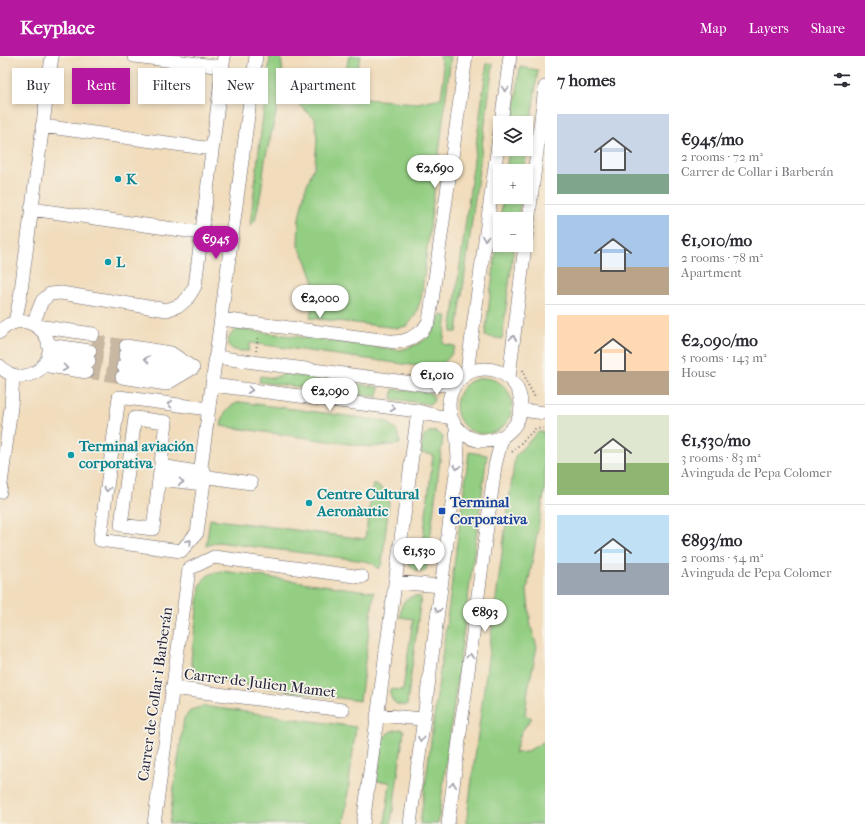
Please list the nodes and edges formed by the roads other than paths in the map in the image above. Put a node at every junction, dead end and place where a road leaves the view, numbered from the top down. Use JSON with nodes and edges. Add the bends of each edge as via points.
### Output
{"nodes":[{"id":1,"x":52,"y":56,"type":"edge"},
{"id":2,"x":134,"y":56,"type":"edge"},
{"id":3,"x":256,"y":56,"type":"edge"},
{"id":4,"x":466,"y":56,"type":"edge"},
{"id":5,"x":510,"y":56,"type":"edge"},
{"id":6,"x":223,"y":62,"type":"edge"},
{"id":7,"x":545,"y":87,"type":"edge"},
{"id":8,"x":502,"y":116,"type":"edge"},
{"id":9,"x":42,"y":126,"type":"junction"},
{"id":10,"x":541,"y":146,"type":"edge"},
{"id":11,"x":212,"y":149,"type":"junction"},
{"id":12,"x":496,"y":156,"type":"edge"},
{"id":13,"x":31,"y":209,"type":"junction"},
{"id":14,"x":530,"y":212,"type":"edge"},
{"id":15,"x":202,"y":233,"type":"junction"},
{"id":16,"x":524,"y":252,"type":"edge"},
{"id":17,"x":221,"y":318,"type":"junction"},
{"id":18,"x":15,"y":322,"type":"junction"},
{"id":19,"x":0,"y":332,"type":"edge"},
{"id":20,"x":42,"y":341,"type":"junction"},
{"id":21,"x":90,"y":352,"type":"junction"},
{"id":22,"x":215,"y":357,"type":"junction"},
{"id":23,"x":169,"y":364,"type":"junction"},
{"id":24,"x":0,"y":366,"type":"edge"},
{"id":25,"x":193,"y":368,"type":"junction"},
{"id":26,"x":214,"y":370,"type":"junction"},
{"id":27,"x":467,"y":372,"type":"junction"},
{"id":28,"x":13,"y":375,"type":"junction"},
{"id":29,"x":508,"y":376,"type":"junction"},
{"id":30,"x":454,"y":384,"type":"junction"},
{"id":31,"x":212,"y":385,"type":"junction"},
{"id":32,"x":209,"y":409,"type":"junction"},
{"id":33,"x":521,"y":410,"type":"junction"},
{"id":34,"x":418,"y":411,"type":"junction"},
{"id":35,"x":545,"y":413,"type":"edge"},
{"id":36,"x":453,"y":423,"type":"junction"},
{"id":37,"x":502,"y":438,"type":"junction"},
{"id":38,"x":161,"y":466,"type":"junction"},
{"id":39,"x":203,"y":475,"type":"junction"},
{"id":40,"x":159,"y":479,"type":"junction"},
{"id":41,"x":251,"y":483,"type":"dead end"},
{"id":42,"x":0,"y":492,"type":"edge"},
{"id":43,"x":362,"y":577,"type":"dead end"},
{"id":44,"x":395,"y":582,"type":"junction"},
{"id":45,"x":441,"y":586,"type":"junction"},
{"id":46,"x":172,"y":688,"type":"junction"},
{"id":47,"x":343,"y":710,"type":"dead end"},
{"id":48,"x":377,"y":715,"type":"junction"},
{"id":49,"x":423,"y":719,"type":"junction"},
{"id":50,"x":154,"y":824,"type":"edge"},
{"id":51,"x":363,"y":824,"type":"edge"},
{"id":52,"x":410,"y":824,"type":"edge"},
{"id":53,"x":448,"y":824,"type":"edge"}],
"edges":[{"from":1,"to":9,"type":"street"},
{"from":2,"to":6,"type":"street"},
{"from":3,"to":17,"type":"street"},
{"from":4,"to":17,"type":"street","via":[[429,321],[423,330],[403,342],[396,342]]},
{"from":5,"to":8,"type":"street","one_way":true},
{"from":6,"to":11,"type":"street"},
{"from":7,"to":10,"type":"street"},
{"from":9,"to":11,"type":"street"},
{"from":9,"to":13,"type":"street"},
{"from":10,"to":14,"type":"street"},
{"from":11,"to":15,"type":"street"},
{"from":12,"to":27,"type":"street","one_way":true},
{"from":13,"to":15,"type":"street"},
{"from":13,"to":18,"type":"street"},
{"from":15,"to":20,"type":"street","via":[[195,286],[180,305],[167,310],[50,294],[42,301]]},
{"from":29,"to":16,"type":"street","one_way":true},
{"from":17,"to":22,"type":"street"},
{"from":18,"to":19,"type":"street"},
{"from":18,"to":20,"type":"street","via":[[23,321]]},
{"from":20,"to":21,"type":"street","one_way":true},
{"from":20,"to":21,"type":"street"},
{"from":20,"to":21,"type":"street"},
{"from":20,"to":28,"type":"street","via":[[36,372],[28,376]]},
{"from":22,"to":26,"type":"street"},
{"from":22,"to":30,"type":"street","via":[[428,385]]},
{"from":23,"to":23,"type":"street","one_way":true,"via":[[125,357]]},
{"from":23,"to":25,"type":"street"},
{"from":23,"to":25,"type":"street"},
{"from":24,"to":28,"type":"street"},
{"from":25,"to":26,"type":"street"},
{"from":26,"to":31,"type":"street"},
{"from":27,"to":29,"type":"street","via":[[485,368],[497,370]]},
{"from":27,"to":30,"type":"street"},
{"from":28,"to":42,"type":"street"},
{"from":29,"to":33,"type":"street","via":[[521,396]]},
{"from":30,"to":36,"type":"street","via":[[448,400],[449,415]]},
{"from":31,"to":32,"type":"street"},
{"from":31,"to":34,"type":"street","one_way":true},
{"from":32,"to":39,"type":"street"},
{"from":32,"to":39,"type":"street","one_way":true,"via":[[119,397],[100,540],[181,551],[197,533]]},
{"from":33,"to":35,"type":"street"},
{"from":33,"to":37,"type":"street","via":[[515,426]]},
{"from":34,"to":36,"type":"street"},
{"from":34,"to":44,"type":"street"},
{"from":36,"to":37,"type":"street","via":[[464,435],[479,441],[490,442]]},
{"from":36,"to":45,"type":"street","one_way":true,"via":[[458,458]]},
{"from":53,"to":37,"type":"street","one_way":true,"via":[[495,466]]},
{"from":38,"to":39,"type":"street"},
{"from":38,"to":40,"type":"street"},
{"from":38,"to":40,"type":"street","via":[[166,422],[135,418],[121,525],[153,529]]},
{"from":40,"to":39,"type":"street","one_way":true},
{"from":39,"to":41,"type":"street"},
{"from":43,"to":46,"type":"street","name":"Carrer de Collar i Barberán","via":[[214,557],[188,569]]},
{"from":44,"to":45,"type":"street"},
{"from":44,"to":48,"type":"street"},
{"from":45,"to":49,"type":"street","one_way":true},
{"from":46,"to":47,"type":"street","name":"Carrer de Julien Mamet"},
{"from":46,"to":50,"type":"street","name":"Carrer de Collar i Barberán"},
{"from":48,"to":49,"type":"street"},
{"from":48,"to":51,"type":"street"},
{"from":49,"to":52,"type":"street","one_way":true}]}
